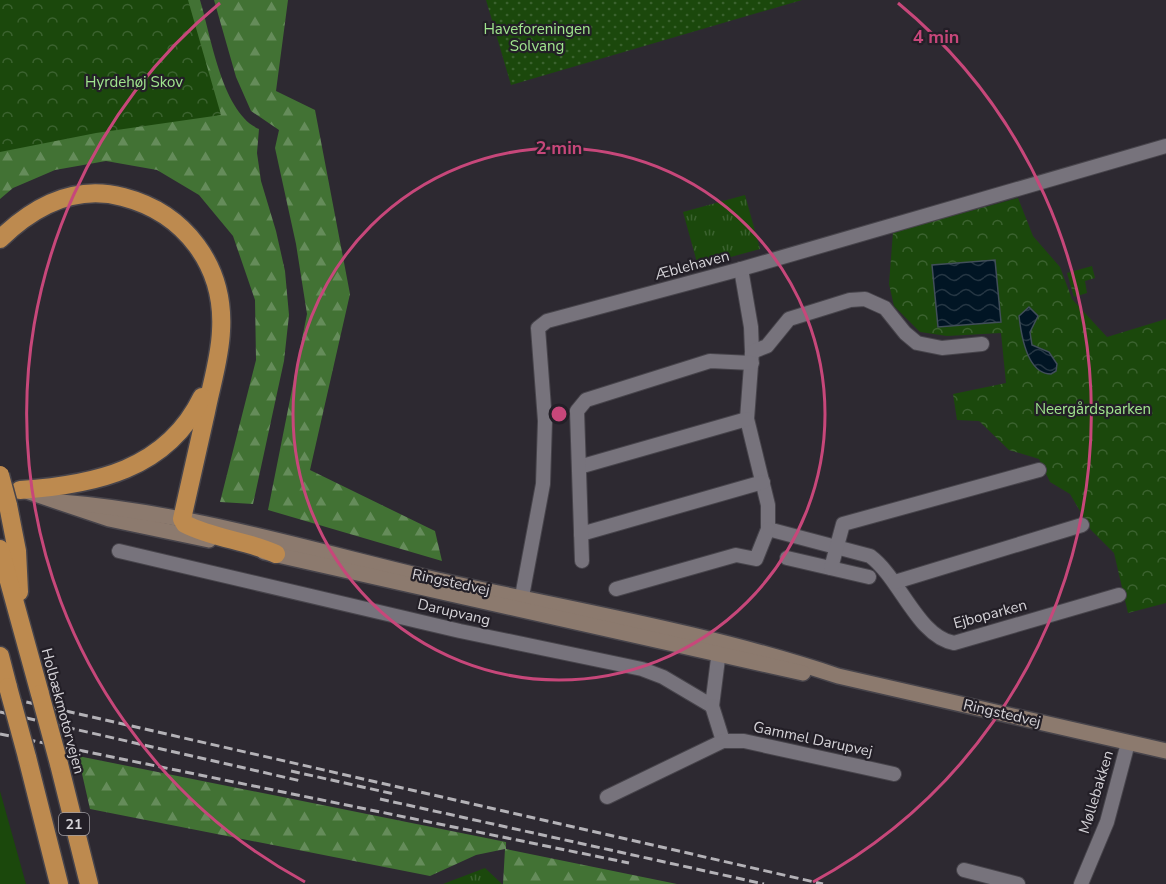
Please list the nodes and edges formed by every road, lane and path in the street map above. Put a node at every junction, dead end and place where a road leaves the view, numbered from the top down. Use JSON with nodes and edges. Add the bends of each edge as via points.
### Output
{"nodes":[{"id":1,"x":1166,"y":146,"type":"edge"},
{"id":2,"x":0,"y":239,"type":"edge"},
{"id":3,"x":741,"y":269,"type":"junction"},
{"id":4,"x":982,"y":344,"type":"dead end"},
{"id":5,"x":752,"y":358,"type":"junction"},
{"id":6,"x":214,"y":371,"type":"junction"},
{"id":7,"x":747,"y":419,"type":"junction"},
{"id":8,"x":579,"y":466,"type":"junction"},
{"id":9,"x":1039,"y":470,"type":"dead end"},
{"id":10,"x":0,"y":475,"type":"edge"},
{"id":11,"x":763,"y":482,"type":"junction"},
{"id":12,"x":20,"y":490,"type":"joint"},
{"id":13,"x":61,"y":502,"type":"junction"},
{"id":14,"x":182,"y":519,"type":"junction"},
{"id":15,"x":1082,"y":525,"type":"dead end"},
{"id":16,"x":768,"y":529,"type":"junction"},
{"id":17,"x":581,"y":534,"type":"junction"},
{"id":18,"x":836,"y":546,"type":"junction"},
{"id":19,"x":0,"y":549,"type":"edge"},
{"id":20,"x":119,"y":551,"type":"dead end"},
{"id":21,"x":276,"y":554,"type":"junction"},
{"id":22,"x":787,"y":558,"type":"dead end"},
{"id":23,"x":582,"y":561,"type":"dead end"},
{"id":24,"x":831,"y":568,"type":"junction"},
{"id":25,"x":869,"y":577,"type":"dead end"},
{"id":26,"x":895,"y":582,"type":"junction"},
{"id":27,"x":616,"y":589,"type":"dead end"},
{"id":28,"x":1119,"y":595,"type":"dead end"},
{"id":29,"x":521,"y":603,"type":"junction"},
{"id":30,"x":20,"y":620,"type":"junction"},
{"id":31,"x":719,"y":648,"type":"junction"},
{"id":32,"x":0,"y":656,"type":"edge"},
{"id":33,"x":4,"y":693,"type":"edge"},
{"id":34,"x":712,"y":706,"type":"junction"},
{"id":35,"x":723,"y":741,"type":"junction"},
{"id":36,"x":1128,"y":742,"type":"junction"},
{"id":37,"x":1166,"y":751,"type":"edge"},
{"id":38,"x":894,"y":774,"type":"dead end"},
{"id":39,"x":607,"y":797,"type":"dead end"},
{"id":40,"x":964,"y":870,"type":"dead end"},
{"id":41,"x":59,"y":884,"type":"edge"},
{"id":42,"x":89,"y":884,"type":"edge"},
{"id":43,"x":1018,"y":884,"type":"edge"},
{"id":44,"x":1081,"y":884,"type":"edge"}],
"edges":[{"from":1,"to":3,"type":"street","name":"Æblehaven"},
{"from":2,"to":6,"type":"highway","via":[[21,219],[49,203],[80,194],[112,194],[144,202],[172,218],[195,241],[212,269],[221,300],[221,332]]},
{"from":3,"to":5,"type":"street"},
{"from":3,"to":29,"type":"street","name":"Æblehaven","via":[[547,321],[538,328],[545,421],[543,484]]},
{"from":4,"to":5,"type":"street","via":[[942,348],[924,345],[905,333],[885,308],[865,299],[789,319]]},
{"from":5,"to":7,"type":"street"},
{"from":5,"to":8,"type":"street","via":[[710,361],[586,399],[577,411]]},
{"from":6,"to":12,"type":"highway","via":[[193,416],[150,458],[120,472],[68,487]]},
{"from":6,"to":14,"type":"highway"},
{"from":7,"to":8,"type":"street"},
{"from":7,"to":11,"type":"street"},
{"from":8,"to":17,"type":"street"},
{"from":9,"to":18,"type":"street","via":[[843,524]]},
{"from":10,"to":30,"type":"highway","bridge":true,"via":[[18,551]]},
{"from":11,"to":16,"type":"street"},
{"from":11,"to":17,"type":"street"},
{"from":12,"to":13,"type":"street","name":"Ringstedvej"},
{"from":13,"to":14,"type":"street","name":"Ringstedvej"},
{"from":13,"to":21,"type":"street","name":"Ringstedvej","via":[[109,519]]},
{"from":14,"to":21,"type":"highway","via":[[198,531],[254,544]]},
{"from":14,"to":29,"type":"street","name":"Ringstedvej"},
{"from":15,"to":26,"type":"street"},
{"from":16,"to":18,"type":"street","name":"Ejboparken"},
{"from":16,"to":27,"type":"street","via":[[756,559],[736,555]]},
{"from":17,"to":23,"type":"street"},
{"from":18,"to":24,"type":"street"},
{"from":18,"to":26,"type":"street","name":"Ejboparken","via":[[870,556]]},
{"from":19,"to":30,"type":"highway","name":"Holbækmotorvejen","number":"21"},
{"from":20,"to":34,"type":"street","name":"Darupvang","via":[[642,669]]},
{"from":21,"to":29,"type":"street","name":"Ringstedvej"},
{"from":22,"to":24,"type":"street"},
{"from":24,"to":25,"type":"street"},
{"from":26,"to":28,"type":"street","name":"Ejboparken","via":[[931,633],[954,643]]},
{"from":29,"to":31,"type":"street","name":"Ringstedvej"},
{"from":30,"to":42,"type":"highway","name":"Holbækmotorvejen","number":"21","bridge":true},
{"from":31,"to":34,"type":"street"},
{"from":31,"to":36,"type":"street","name":"Ringstedvej"},
{"from":32,"to":33,"type":"highway","number":"21"},
{"from":33,"to":41,"type":"highway","number":"21","bridge":true,"via":[[36,793]]},
{"from":34,"to":35,"type":"street"},
{"from":35,"to":38,"type":"street","name":"Gammel Darupvej","via":[[744,741]]},
{"from":35,"to":39,"type":"street","name":"Gammel Darupvej"},
{"from":36,"to":37,"type":"street","name":"Ringstedvej"},
{"from":36,"to":44,"type":"street","name":"Møllebakken","via":[[1107,822]]},
{"from":40,"to":43,"type":"street"}]}
